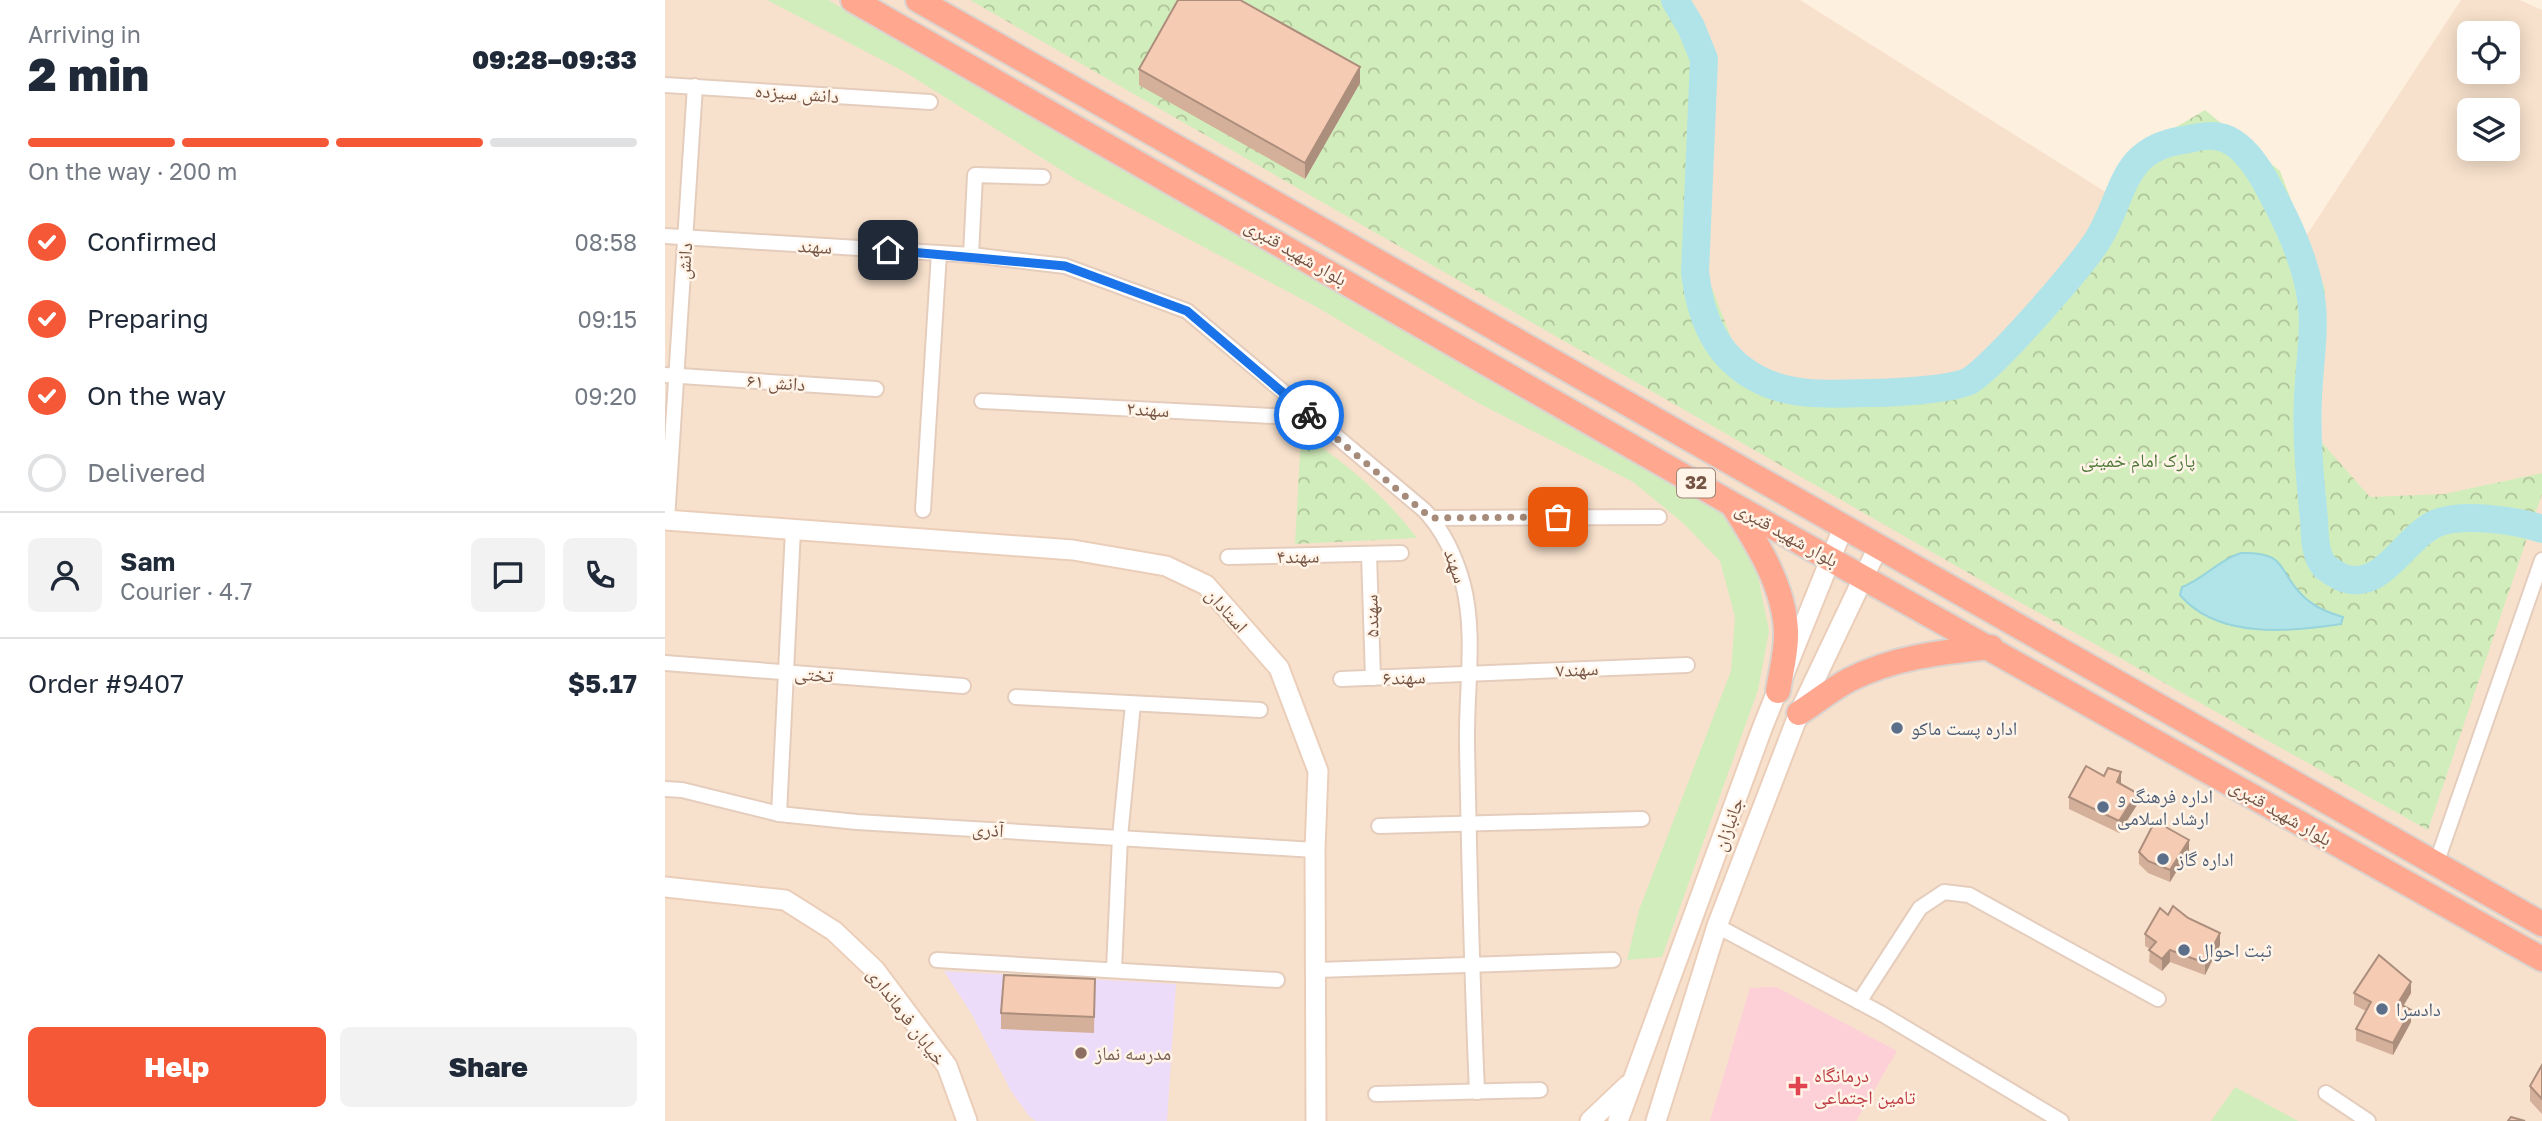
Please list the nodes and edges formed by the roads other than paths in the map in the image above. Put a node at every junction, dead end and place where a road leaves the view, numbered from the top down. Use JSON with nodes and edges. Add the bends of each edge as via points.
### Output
{"nodes":[{"id":1,"x":853,"y":0,"type":"edge"},
{"id":2,"x":919,"y":0,"type":"edge"},
{"id":3,"x":665,"y":85,"type":"edge"},
{"id":4,"x":695,"y":86,"type":"junction"},
{"id":5,"x":930,"y":102,"type":"dead end"},
{"id":6,"x":1228,"y":175,"type":"junction"},
{"id":7,"x":1043,"y":177,"type":"dead end"},
{"id":8,"x":1212,"y":203,"type":"junction"},
{"id":9,"x":665,"y":236,"type":"edge"},
{"id":10,"x":685,"y":238,"type":"junction"},
{"id":11,"x":939,"y":253,"type":"junction"},
{"id":12,"x":971,"y":255,"type":"junction"},
{"id":13,"x":671,"y":375,"type":"edge"},
{"id":14,"x":876,"y":389,"type":"dead end"},
{"id":15,"x":982,"y":401,"type":"dead end"},
{"id":16,"x":1313,"y":418,"type":"junction"},
{"id":17,"x":1732,"y":504,"type":"junction"},
{"id":18,"x":923,"y":510,"type":"dead end"},
{"id":19,"x":1659,"y":517,"type":"dead end"},
{"id":20,"x":1431,"y":518,"type":"junction"},
{"id":21,"x":666,"y":520,"type":"edge"},
{"id":22,"x":1843,"y":528,"type":"junction"},
{"id":23,"x":793,"y":530,"type":"junction"},
{"id":24,"x":1878,"y":547,"type":"junction"},
{"id":25,"x":1401,"y":553,"type":"dead end"},
{"id":26,"x":1369,"y":554,"type":"junction"},
{"id":27,"x":1228,"y":557,"type":"dead end"},
{"id":28,"x":1829,"y":558,"type":"junction"},
{"id":29,"x":2542,"y":560,"type":"edge"},
{"id":30,"x":1864,"y":576,"type":"junction"},
{"id":31,"x":1991,"y":647,"type":"junction"},
{"id":32,"x":665,"y":663,"type":"edge"},
{"id":33,"x":1687,"y":665,"type":"dead end"},
{"id":34,"x":786,"y":672,"type":"junction"},
{"id":35,"x":1468,"y":675,"type":"junction"},
{"id":36,"x":1373,"y":678,"type":"junction"},
{"id":37,"x":1341,"y":679,"type":"dead end"},
{"id":38,"x":963,"y":686,"type":"dead end"},
{"id":39,"x":1779,"y":691,"type":"junction"},
{"id":40,"x":1016,"y":697,"type":"dead end"},
{"id":41,"x":1133,"y":704,"type":"junction"},
{"id":42,"x":1260,"y":710,"type":"dead end"},
{"id":43,"x":1799,"y":713,"type":"junction"},
{"id":44,"x":1763,"y":726,"type":"junction"},
{"id":45,"x":1789,"y":739,"type":"junction"},
{"id":46,"x":665,"y":789,"type":"edge"},
{"id":47,"x":779,"y":814,"type":"junction"},
{"id":48,"x":1642,"y":819,"type":"dead end"},
{"id":49,"x":1468,"y":823,"type":"junction"},
{"id":50,"x":1378,"y":825,"type":"dead end"},
{"id":51,"x":1120,"y":837,"type":"junction"},
{"id":52,"x":1315,"y":850,"type":"junction"},
{"id":53,"x":2436,"y":864,"type":"junction"},
{"id":54,"x":665,"y":887,"type":"edge"},
{"id":55,"x":2542,"y":924,"type":"edge"},
{"id":56,"x":1717,"y":926,"type":"junction"},
{"id":57,"x":2542,"y":958,"type":"edge"},
{"id":58,"x":937,"y":960,"type":"dead end"},
{"id":59,"x":1613,"y":960,"type":"dead end"},
{"id":60,"x":1472,"y":965,"type":"junction"},
{"id":61,"x":1114,"y":969,"type":"junction"},
{"id":62,"x":1317,"y":970,"type":"junction"},
{"id":63,"x":1277,"y":980,"type":"dead end"},
{"id":64,"x":2158,"y":999,"type":"dead end"},
{"id":65,"x":1859,"y":1002,"type":"junction"},
{"id":66,"x":1638,"y":1073,"type":"junction"},
{"id":67,"x":1540,"y":1090,"type":"dead end"},
{"id":68,"x":1476,"y":1092,"type":"junction"},
{"id":69,"x":2326,"y":1093,"type":"dead end"},
{"id":70,"x":1376,"y":1094,"type":"dead end"},
{"id":71,"x":968,"y":1121,"type":"edge"},
{"id":72,"x":1316,"y":1121,"type":"edge"},
{"id":73,"x":1590,"y":1121,"type":"edge"},
{"id":74,"x":1618,"y":1121,"type":"edge"},
{"id":75,"x":1656,"y":1121,"type":"edge"},
{"id":76,"x":2061,"y":1121,"type":"edge"},
{"id":77,"x":2368,"y":1121,"type":"edge"}],
"edges":[{"from":1,"to":8,"type":"highway","name":"بلوار شهید قنبری","number":"32"},
{"from":2,"to":6,"type":"highway","name":"بلوار شهید قنبری","number":"32"},
{"from":3,"to":4,"type":"street","name":"دانش سیزده"},
{"from":4,"to":5,"type":"street","name":"دانش سیزده"},
{"from":4,"to":10,"type":"street","name":"دانش"},
{"from":6,"to":8,"type":"highway"},
{"from":6,"to":22,"type":"highway","name":"بلوار شهید قنبری","number":"32"},
{"from":7,"to":12,"type":"street","via":[[975,175]]},
{"from":8,"to":17,"type":"highway","name":"بلوار شهید قنبری","number":"32"},
{"from":9,"to":10,"type":"street","name":"سهند"},
{"from":10,"to":11,"type":"street","name":"سهند"},
{"from":10,"to":13,"type":"street","name":"دانش"},
{"from":11,"to":12,"type":"street","name":"سهند"},
{"from":11,"to":18,"type":"street"},
{"from":12,"to":16,"type":"street","name":"سهند","via":[[1065,266],[1187,311]]},
{"from":13,"to":14,"type":"street","name":"دانش ۶۱"},
{"from":13,"to":21,"type":"street","name":"دانش"},
{"from":15,"to":16,"type":"street","name":"سهند۲"},
{"from":16,"to":20,"type":"street","name":"سهند"},
{"from":17,"to":28,"type":"highway","name":"بلوار شهید قنبری","number":"32"},
{"from":17,"to":39,"type":"highway","via":[[1765,556],[1778,595],[1786,631]]},
{"from":19,"to":20,"type":"street"},
{"from":20,"to":35,"type":"street","name":"سهند","via":[[1443,531],[1464,586]]},
{"from":21,"to":23,"type":"main road","name":"استادان"},
{"from":22,"to":24,"type":"highway","name":"بلوار شهید قنبری","number":"32"},
{"from":22,"to":28,"type":"main road","name":"جانبازان"},
{"from":23,"to":34,"type":"street"},
{"from":23,"to":52,"type":"main road","name":"استادان","via":[[1131,558],[1166,565],[1206,585],[1279,668],[1318,771]]},
{"from":24,"to":30,"type":"main road","name":"جانبازان"},
{"from":24,"to":53,"type":"highway","name":"بلوار شهید قنبری","number":"32"},
{"from":25,"to":26,"type":"street","name":"سهند۴"},
{"from":26,"to":27,"type":"street","name":"سهند۴"},
{"from":26,"to":36,"type":"street","name":"سهند۵"},
{"from":28,"to":30,"type":"highway","name":"بلوار شهید قنبری","number":"32"},
{"from":28,"to":39,"type":"main road","name":"جانبازان"},
{"from":29,"to":53,"type":"street"},
{"from":30,"to":31,"type":"highway","name":"بلوار شهید قنبری","number":"32"},
{"from":30,"to":43,"type":"main road","name":"جانبازان"},
{"from":31,"to":43,"type":"highway","via":[[1933,653],[1888,664],[1848,680]]},
{"from":31,"to":57,"type":"highway","name":"بلوار شهید قنبری","number":"32"},
{"from":32,"to":34,"type":"street","name":"تختی"},
{"from":33,"to":35,"type":"street","name":"سهند۷"},
{"from":34,"to":38,"type":"street","name":"تختی"},
{"from":34,"to":47,"type":"street"},
{"from":35,"to":36,"type":"street","name":"سهند۶"},
{"from":35,"to":49,"type":"street","name":"سهند"},
{"from":36,"to":37,"type":"street","name":"سهند۶"},
{"from":39,"to":44,"type":"main road","name":"جانبازان"},
{"from":40,"to":41,"type":"street"},
{"from":41,"to":42,"type":"street"},
{"from":41,"to":51,"type":"street"},
{"from":43,"to":45,"type":"main road","name":"جانبازان"},
{"from":44,"to":45,"type":"main road","via":[[1784,726]]},
{"from":44,"to":66,"type":"main road","name":"جانبازان"},
{"from":45,"to":56,"type":"main road","name":"جانبازان"},
{"from":46,"to":47,"type":"street","name":"آذری"},
{"from":47,"to":51,"type":"street","name":"آذری"},
{"from":48,"to":49,"type":"street"},
{"from":49,"to":50,"type":"street"},
{"from":49,"to":60,"type":"street","name":"سهند"},
{"from":51,"to":52,"type":"street","name":"آذری"},
{"from":51,"to":61,"type":"street"},
{"from":52,"to":62,"type":"main road","name":"استادان"},
{"from":53,"to":55,"type":"highway","name":"بلوار شهید قنبری","number":"32"},
{"from":54,"to":71,"type":"main road","name":"خیابان فرمانداری","via":[[785,900],[834,931],[875,970],[947,1066]]},
{"from":56,"to":65,"type":"street"},
{"from":56,"to":75,"type":"main road","name":"جانبازان"},
{"from":58,"to":61,"type":"street"},
{"from":59,"to":60,"type":"street"},
{"from":60,"to":62,"type":"street"},
{"from":60,"to":68,"type":"street","name":"سهند"},
{"from":61,"to":63,"type":"street"},
{"from":62,"to":72,"type":"main road","name":"استادان"},
{"from":64,"to":65,"type":"street","via":[[1969,895],[1944,892],[1920,908]]},
{"from":65,"to":76,"type":"street"},
{"from":66,"to":73,"type":"main road"},
{"from":66,"to":74,"type":"main road","name":"جانبازان"},
{"from":67,"to":68,"type":"street"},
{"from":68,"to":70,"type":"street"},
{"from":69,"to":77,"type":"street"}]}
